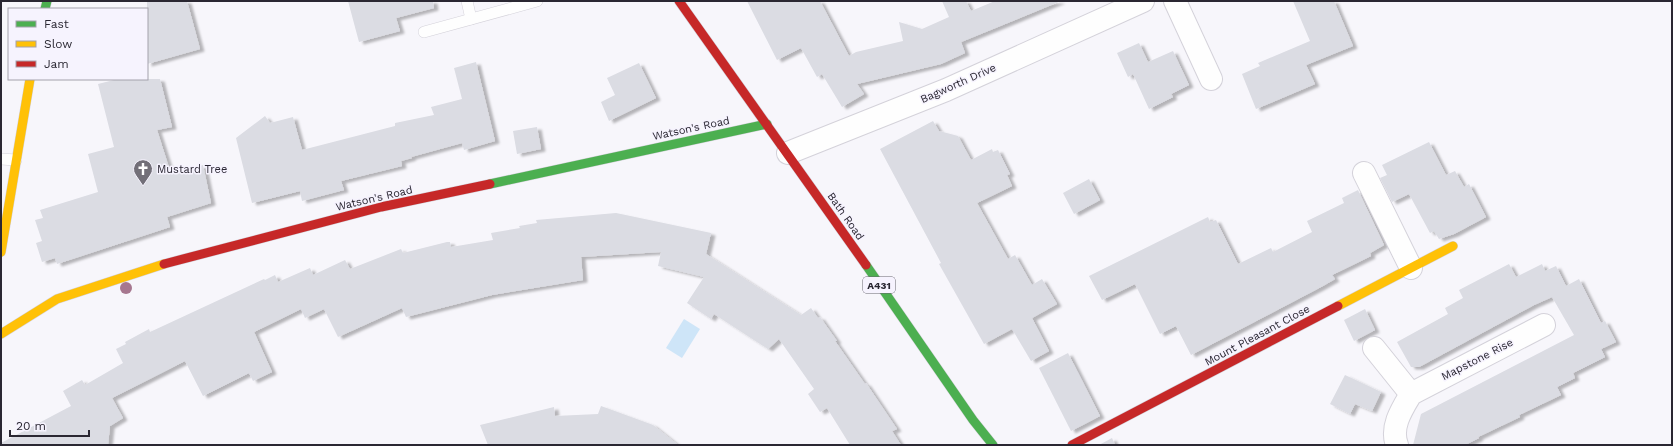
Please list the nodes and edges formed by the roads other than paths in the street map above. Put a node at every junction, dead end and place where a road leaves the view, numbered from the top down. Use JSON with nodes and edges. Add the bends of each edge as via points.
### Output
{"nodes":[{"id":1,"x":467,"y":1,"type":"edge"},
{"id":2,"x":537,"y":1,"type":"edge"},
{"id":3,"x":678,"y":1,"type":"edge"},
{"id":4,"x":1175,"y":1,"type":"edge"},
{"id":5,"x":1131,"y":3,"type":"edge"},
{"id":6,"x":471,"y":19,"type":"junction"},
{"id":7,"x":424,"y":32,"type":"dead end"},
{"id":8,"x":1211,"y":79,"type":"dead end"},
{"id":9,"x":30,"y":80,"type":"edge"},
{"id":10,"x":767,"y":124,"type":"junction"},
{"id":11,"x":788,"y":153,"type":"junction"},
{"id":12,"x":1,"y":159,"type":"edge"},
{"id":13,"x":16,"y":160,"type":"junction"},
{"id":14,"x":1364,"y":173,"type":"dead end"},
{"id":15,"x":1453,"y":246,"type":"dead end"},
{"id":16,"x":1,"y":252,"type":"edge"},
{"id":17,"x":1410,"y":268,"type":"junction"},
{"id":18,"x":1544,"y":325,"type":"dead end"},
{"id":19,"x":1,"y":334,"type":"edge"},
{"id":20,"x":1374,"y":348,"type":"dead end"},
{"id":21,"x":1411,"y":394,"type":"junction"},
{"id":22,"x":993,"y":445,"type":"edge"},
{"id":23,"x":1072,"y":445,"type":"edge"},
{"id":24,"x":1397,"y":445,"type":"edge"}],
"edges":[{"from":1,"to":6,"type":"lane"},
{"from":2,"to":6,"type":"lane"},
{"from":3,"to":10,"type":"street","name":"Bath Road","number":"A431"},
{"from":4,"to":8,"type":"street"},
{"from":5,"to":11,"type":"street","name":"Bagworth Drive","via":[[946,90]]},
{"from":6,"to":7,"type":"lane"},
{"from":9,"to":13,"type":"street"},
{"from":10,"to":11,"type":"street","name":"Bath Road","number":"A431"},
{"from":10,"to":19,"type":"street","name":"Watson's Road","via":[[381,208],[155,266],[57,299]]},
{"from":11,"to":22,"type":"street","name":"Bath Road","number":"A431","via":[[973,420]]},
{"from":12,"to":13,"type":"lane"},
{"from":13,"to":16,"type":"street"},
{"from":14,"to":17,"type":"street"},
{"from":15,"to":17,"type":"street","name":"Mount Pleasant Close"},
{"from":17,"to":23,"type":"street","name":"Mount Pleasant Close"},
{"from":18,"to":21,"type":"street","name":"Mapstone Rise"},
{"from":20,"to":21,"type":"street"},
{"from":21,"to":24,"type":"street","via":[[1396,422],[1394,432]]}]}
